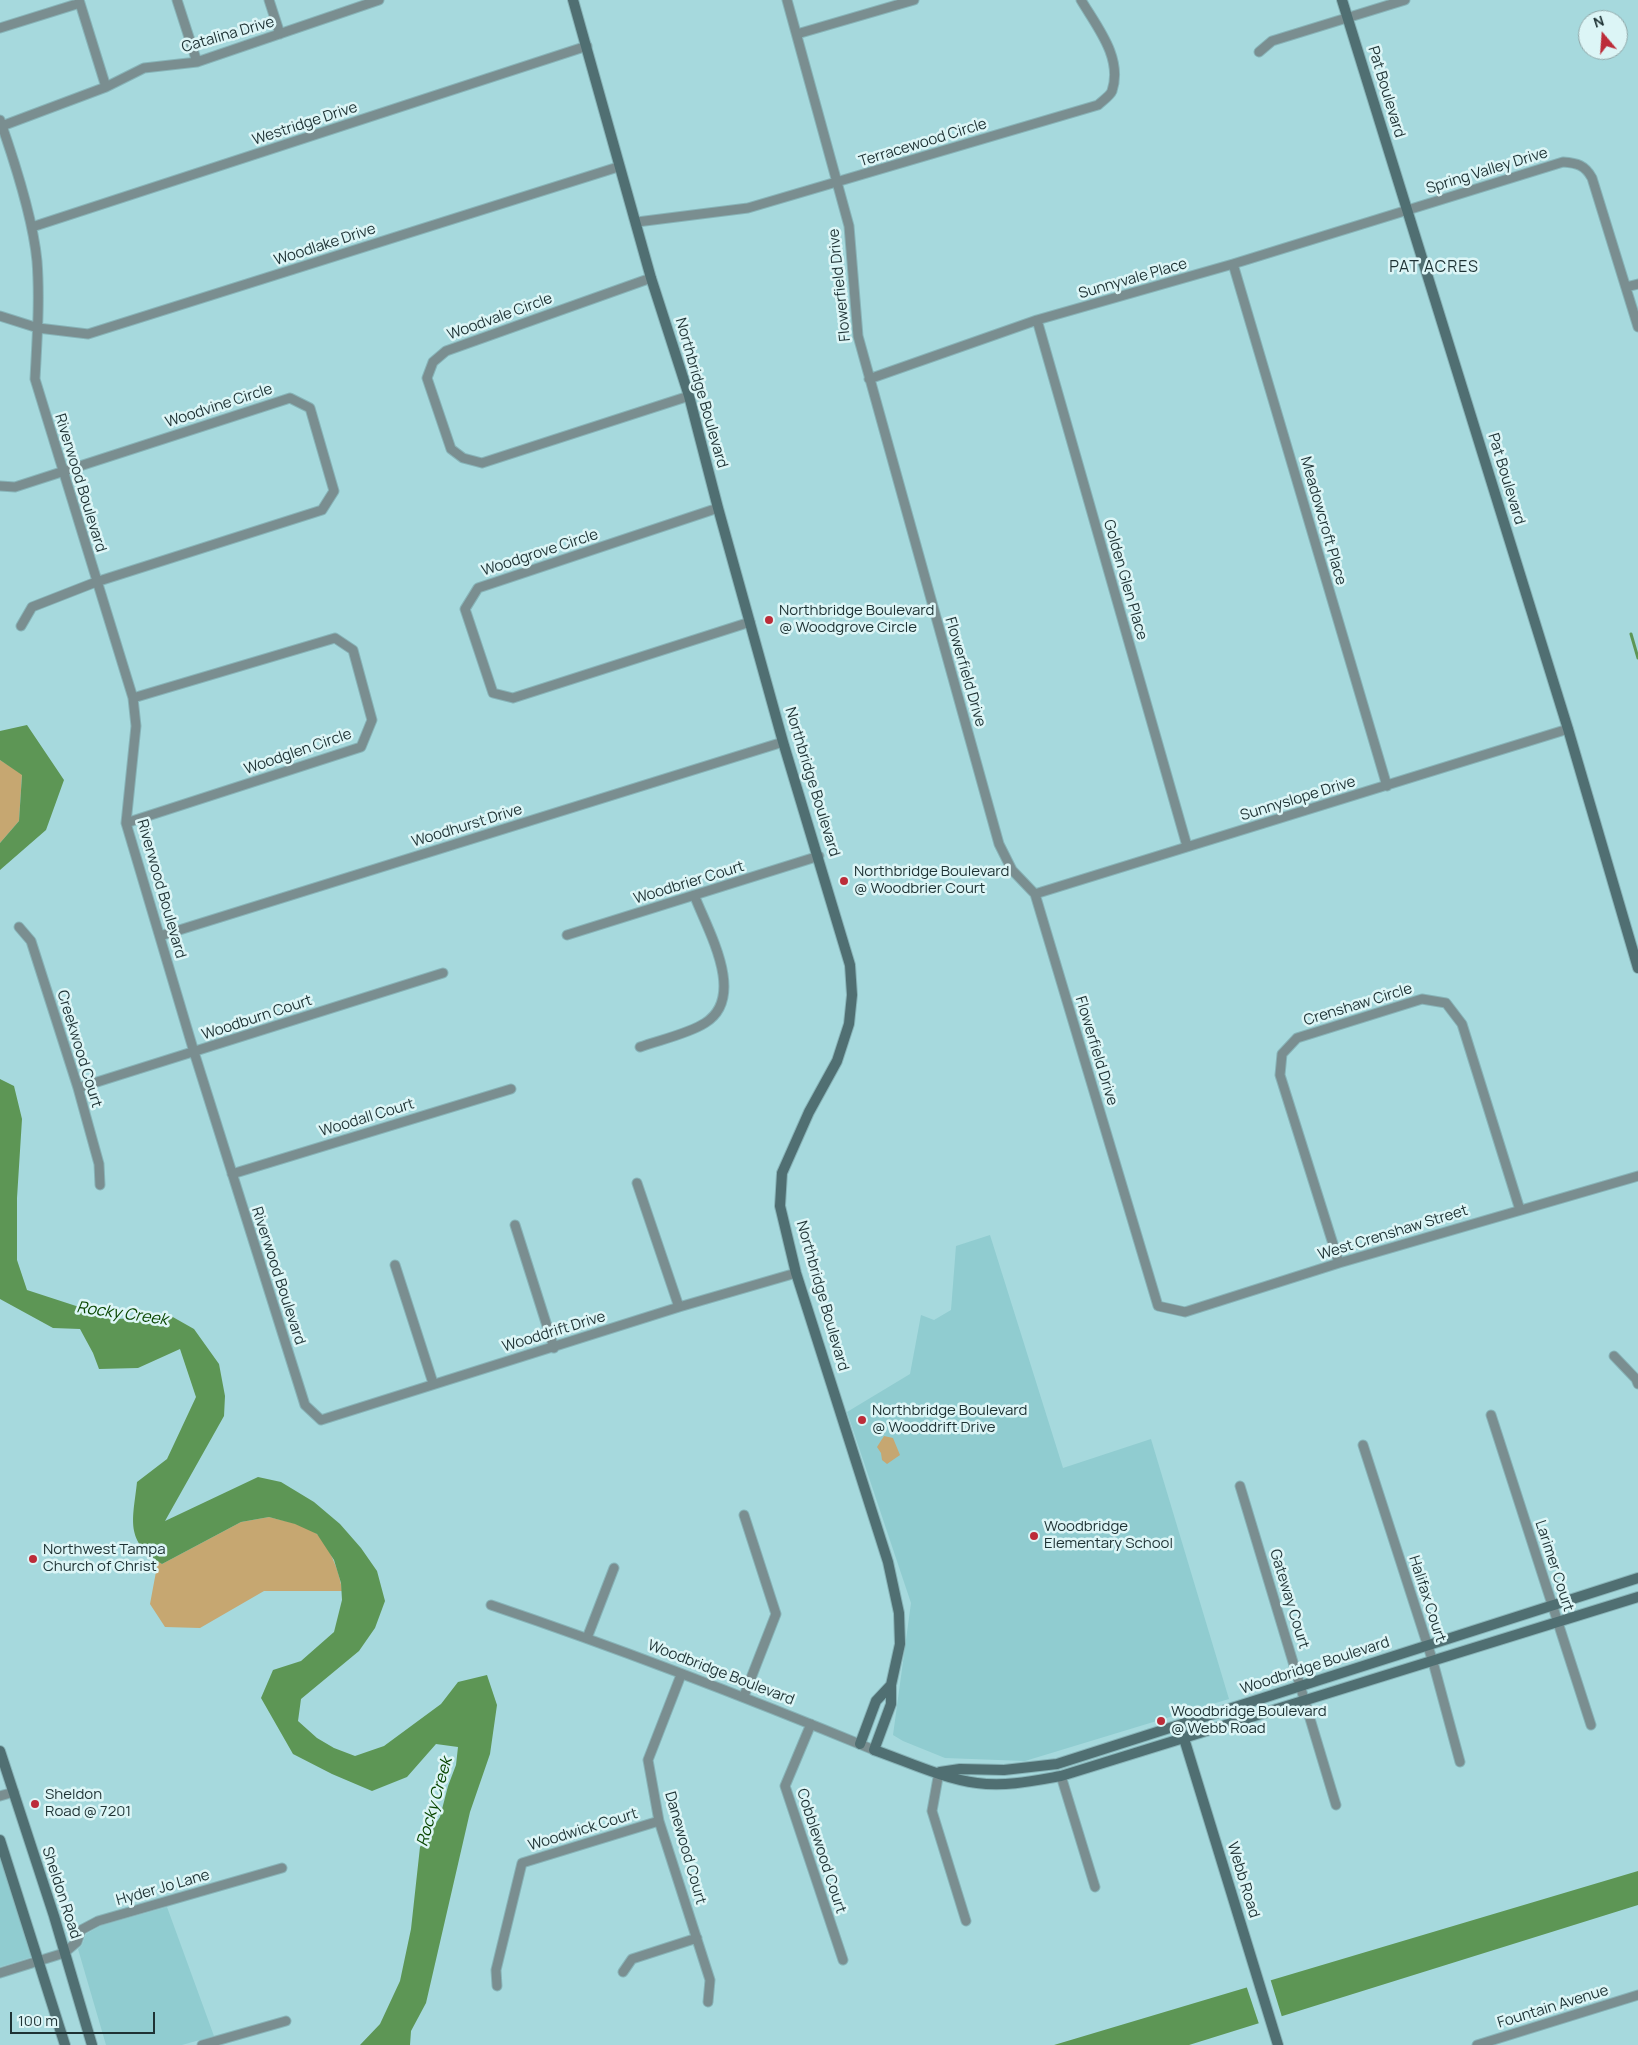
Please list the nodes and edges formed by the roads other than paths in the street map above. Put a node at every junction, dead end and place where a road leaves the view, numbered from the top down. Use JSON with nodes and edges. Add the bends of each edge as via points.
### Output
{"nodes":[{"id":1,"x":177,"y":0,"type":"edge"},
{"id":2,"x":269,"y":0,"type":"edge"},
{"id":3,"x":378,"y":0,"type":"edge"},
{"id":4,"x":573,"y":0,"type":"edge"},
{"id":5,"x":787,"y":0,"type":"edge"},
{"id":6,"x":914,"y":0,"type":"edge"},
{"id":7,"x":1081,"y":0,"type":"edge"},
{"id":8,"x":1342,"y":0,"type":"edge"},
{"id":9,"x":1404,"y":0,"type":"edge"},
{"id":10,"x":79,"y":1,"type":"edge"},
{"id":11,"x":365,"y":3,"type":"edge"},
{"id":12,"x":1347,"y":17,"type":"junction"},
{"id":13,"x":0,"y":28,"type":"edge"},
{"id":14,"x":280,"y":34,"type":"junction"},
{"id":15,"x":798,"y":34,"type":"junction"},
{"id":16,"x":587,"y":46,"type":"junction"},
{"id":17,"x":1259,"y":52,"type":"dead end"},
{"id":18,"x":197,"y":62,"type":"junction"},
{"id":19,"x":106,"y":87,"type":"junction"},
{"id":20,"x":1,"y":123,"type":"edge"},
{"id":21,"x":618,"y":167,"type":"junction"},
{"id":22,"x":836,"y":184,"type":"junction"},
{"id":23,"x":1407,"y":210,"type":"junction"},
{"id":24,"x":637,"y":222,"type":"junction"},
{"id":25,"x":32,"y":227,"type":"junction"},
{"id":26,"x":1233,"y":264,"type":"junction"},
{"id":27,"x":651,"y":278,"type":"junction"},
{"id":28,"x":1638,"y":284,"type":"edge"},
{"id":29,"x":1626,"y":287,"type":"junction"},
{"id":30,"x":0,"y":316,"type":"edge"},
{"id":31,"x":1037,"y":320,"type":"junction"},
{"id":32,"x":1638,"y":327,"type":"edge"},
{"id":33,"x":38,"y":328,"type":"junction"},
{"id":34,"x":869,"y":379,"type":"junction"},
{"id":35,"x":689,"y":396,"type":"junction"},
{"id":36,"x":62,"y":472,"type":"junction"},
{"id":37,"x":0,"y":486,"type":"edge"},
{"id":38,"x":718,"y":508,"type":"junction"},
{"id":39,"x":96,"y":582,"type":"junction"},
{"id":40,"x":750,"y":622,"type":"junction"},
{"id":41,"x":21,"y":626,"type":"dead end"},
{"id":42,"x":132,"y":698,"type":"junction"},
{"id":43,"x":1568,"y":729,"type":"junction"},
{"id":44,"x":783,"y":742,"type":"junction"},
{"id":45,"x":1387,"y":786,"type":"junction"},
{"id":46,"x":126,"y":824,"type":"junction"},
{"id":47,"x":1187,"y":846,"type":"junction"},
{"id":48,"x":819,"y":856,"type":"junction"},
{"id":49,"x":1035,"y":894,"type":"junction"},
{"id":50,"x":695,"y":897,"type":"junction"},
{"id":51,"x":19,"y":927,"type":"dead end"},
{"id":52,"x":567,"y":935,"type":"dead end"},
{"id":53,"x":160,"y":936,"type":"junction"},
{"id":54,"x":1638,"y":968,"type":"edge"},
{"id":55,"x":443,"y":973,"type":"dead end"},
{"id":56,"x":640,"y":1047,"type":"dead end"},
{"id":57,"x":194,"y":1052,"type":"junction"},
{"id":58,"x":78,"y":1088,"type":"junction"},
{"id":59,"x":511,"y":1089,"type":"dead end"},
{"id":60,"x":232,"y":1174,"type":"junction"},
{"id":61,"x":1638,"y":1176,"type":"edge"},
{"id":62,"x":638,"y":1183,"type":"dead end"},
{"id":63,"x":100,"y":1185,"type":"dead end"},
{"id":64,"x":1520,"y":1210,"type":"junction"},
{"id":65,"x":515,"y":1225,"type":"dead end"},
{"id":66,"x":1340,"y":1262,"type":"junction"},
{"id":67,"x":395,"y":1265,"type":"dead end"},
{"id":68,"x":796,"y":1273,"type":"junction"},
{"id":69,"x":1158,"y":1306,"type":"joint"},
{"id":70,"x":679,"y":1307,"type":"junction"},
{"id":71,"x":554,"y":1348,"type":"junction"},
{"id":72,"x":1614,"y":1356,"type":"dead end"},
{"id":73,"x":433,"y":1383,"type":"junction"},
{"id":74,"x":1638,"y":1384,"type":"edge"},
{"id":75,"x":1490,"y":1415,"type":"dead end"},
{"id":76,"x":321,"y":1420,"type":"joint"},
{"id":77,"x":1363,"y":1445,"type":"dead end"},
{"id":78,"x":1240,"y":1486,"type":"dead end"},
{"id":79,"x":744,"y":1515,"type":"dead end"},
{"id":80,"x":614,"y":1568,"type":"dead end"},
{"id":81,"x":1638,"y":1578,"type":"edge"},
{"id":82,"x":1638,"y":1597,"type":"edge"},
{"id":83,"x":491,"y":1605,"type":"dead end"},
{"id":84,"x":1552,"y":1606,"type":"junction"},
{"id":85,"x":1558,"y":1622,"type":"junction"},
{"id":86,"x":587,"y":1638,"type":"junction"},
{"id":87,"x":1427,"y":1645,"type":"junction"},
{"id":88,"x":1433,"y":1662,"type":"junction"},
{"id":89,"x":681,"y":1675,"type":"junction"},
{"id":90,"x":891,"y":1684,"type":"junction"},
{"id":91,"x":1301,"y":1686,"type":"junction"},
{"id":92,"x":744,"y":1696,"type":"junction"},
{"id":93,"x":1306,"y":1700,"type":"junction"},
{"id":94,"x":811,"y":1724,"type":"junction"},
{"id":95,"x":1179,"y":1724,"type":"junction"},
{"id":96,"x":1591,"y":1725,"type":"dead end"},
{"id":97,"x":1183,"y":1738,"type":"junction"},
{"id":98,"x":860,"y":1744,"type":"junction"},
{"id":99,"x":874,"y":1750,"type":"junction"},
{"id":100,"x":0,"y":1751,"type":"edge"},
{"id":101,"x":1460,"y":1762,"type":"dead end"},
{"id":102,"x":939,"y":1772,"type":"junction"},
{"id":103,"x":1061,"y":1776,"type":"junction"},
{"id":104,"x":14,"y":1792,"type":"junction"},
{"id":105,"x":0,"y":1796,"type":"edge"},
{"id":106,"x":1336,"y":1805,"type":"dead end"},
{"id":107,"x":660,"y":1821,"type":"junction"},
{"id":108,"x":0,"y":1840,"type":"edge"},
{"id":109,"x":282,"y":1868,"type":"dead end"},
{"id":110,"x":1095,"y":1887,"type":"dead end"},
{"id":111,"x":966,"y":1920,"type":"dead end"},
{"id":112,"x":697,"y":1938,"type":"junction"},
{"id":113,"x":64,"y":1953,"type":"junction"},
{"id":114,"x":843,"y":1960,"type":"dead end"},
{"id":115,"x":38,"y":1961,"type":"junction"},
{"id":116,"x":0,"y":1972,"type":"edge"},
{"id":117,"x":623,"y":1972,"type":"dead end"},
{"id":118,"x":497,"y":1986,"type":"dead end"},
{"id":119,"x":1638,"y":1996,"type":"edge"},
{"id":120,"x":708,"y":2002,"type":"dead end"},
{"id":121,"x":286,"y":2021,"type":"dead end"},
{"id":122,"x":65,"y":2045,"type":"edge"},
{"id":123,"x":92,"y":2045,"type":"edge"},
{"id":124,"x":202,"y":2045,"type":"edge"},
{"id":125,"x":1278,"y":2045,"type":"edge"},
{"id":126,"x":1477,"y":2045,"type":"edge"}],
"edges":[{"from":1,"to":18,"type":"street"},
{"from":2,"to":14,"type":"street"},
{"from":3,"to":11,"type":"street","name":"Catalina Drive"},
{"from":4,"to":16,"type":"street","name":"Northbridge Boulevard"},
{"from":5,"to":15,"type":"street","name":"Flowerfield Drive"},
{"from":6,"to":15,"type":"street"},
{"from":7,"to":22,"type":"street","name":"Terracewood Circle","via":[[1104,36],[1115,68],[1111,92],[1098,105]]},
{"from":8,"to":12,"type":"street","name":"Pat Boulevard"},
{"from":9,"to":12,"type":"street"},
{"from":10,"to":13,"type":"street"},
{"from":10,"to":19,"type":"street"},
{"from":11,"to":14,"type":"street","name":"Catalina Drive"},
{"from":12,"to":17,"type":"street","via":[[1272,41]]},
{"from":12,"to":23,"type":"street","name":"Pat Boulevard"},
{"from":14,"to":18,"type":"street","name":"Catalina Drive"},
{"from":15,"to":22,"type":"street","name":"Flowerfield Drive"},
{"from":16,"to":21,"type":"street","name":"Northbridge Boulevard"},
{"from":16,"to":25,"type":"street","name":"Westridge Drive"},
{"from":18,"to":19,"type":"street","name":"Catalina Drive","via":[[144,68]]},
{"from":19,"to":20,"type":"street","name":"Catalina Drive"},
{"from":20,"to":25,"type":"street","name":"Riverwood Boulevard"},
{"from":21,"to":24,"type":"street","name":"Northbridge Boulevard"},
{"from":21,"to":33,"type":"street","name":"Woodlake Drive","via":[[88,334]]},
{"from":22,"to":24,"type":"street","name":"Terracewood Circle","via":[[748,208]]},
{"from":22,"to":34,"type":"street","name":"Flowerfield Drive","via":[[849,226],[858,336]]},
{"from":23,"to":26,"type":"street","name":"Sunnyvale Place"},
{"from":23,"to":29,"type":"street","name":"Spring Valley Drive","via":[[1563,162],[1577,163],[1587,169],[1592,178]]},
{"from":23,"to":43,"type":"street","name":"Pat Boulevard"},
{"from":24,"to":27,"type":"street","name":"Northbridge Boulevard"},
{"from":25,"to":33,"type":"street","name":"Riverwood Boulevard","via":[[37,260]]},
{"from":26,"to":31,"type":"street","name":"Sunnyvale Place"},
{"from":26,"to":45,"type":"street","name":"Meadowcroft Place"},
{"from":27,"to":35,"type":"street","name":"Northbridge Boulevard"},
{"from":27,"to":35,"type":"street","name":"Woodvale Circle","via":[[446,351],[433,362],[427,378],[451,449],[463,458],[482,463]]},
{"from":28,"to":29,"type":"street"},
{"from":29,"to":32,"type":"street","name":"Spring Valley Drive"},
{"from":30,"to":33,"type":"street","name":"Woodlake Drive"},
{"from":31,"to":34,"type":"street","name":"Sunnyvale Place"},
{"from":31,"to":47,"type":"street","name":"Golden Glen Place"},
{"from":33,"to":36,"type":"street","name":"Riverwood Boulevard","via":[[34,380]]},
{"from":34,"to":49,"type":"street","name":"Flowerfield Drive","via":[[999,844],[1012,870]]},
{"from":35,"to":38,"type":"street","name":"Northbridge Boulevard"},
{"from":36,"to":37,"type":"street","name":"Woodvine Circle","via":[[15,487]]},
{"from":36,"to":39,"type":"street","name":"Riverwood Boulevard"},
{"from":36,"to":39,"type":"street","name":"Woodvine Circle","via":[[290,398],[310,408],[334,491],[322,510]]},
{"from":38,"to":40,"type":"street","name":"Northbridge Boulevard"},
{"from":38,"to":40,"type":"street","name":"Woodgrove Circle","via":[[478,588],[465,609],[493,693],[514,698]]},
{"from":39,"to":41,"type":"street","name":"Woodvine Circle","via":[[32,607]]},
{"from":39,"to":42,"type":"street","name":"Riverwood Boulevard"},
{"from":40,"to":44,"type":"street","name":"Northbridge Boulevard"},
{"from":42,"to":46,"type":"street","name":"Riverwood Boulevard","via":[[136,726]]},
{"from":42,"to":46,"type":"street","name":"Woodglen Circle","via":[[335,638],[353,650],[372,720],[362,747]]},
{"from":43,"to":45,"type":"street","name":"Sunnyslope Drive"},
{"from":43,"to":54,"type":"street","name":"Pat Boulevard"},
{"from":44,"to":48,"type":"street","name":"Northbridge Boulevard"},
{"from":44,"to":53,"type":"street","name":"Woodhurst Drive"},
{"from":45,"to":47,"type":"street","name":"Sunnyslope Drive"},
{"from":46,"to":53,"type":"street","name":"Riverwood Boulevard"},
{"from":47,"to":49,"type":"street","name":"Sunnyslope Drive"},
{"from":48,"to":50,"type":"street","name":"Woodbrier Court"},
{"from":48,"to":68,"type":"street","name":"Northbridge Boulevard","via":[[850,965],[852,995],[849,1024],[838,1061],[809,1112],[782,1173],[780,1206]]},
{"from":49,"to":69,"type":"street","name":"Flowerfield Drive"},
{"from":50,"to":52,"type":"street","name":"Woodbrier Court"},
{"from":50,"to":56,"type":"street","via":[[723,969],[725,995],[719,1012],[704,1024]]},
{"from":51,"to":58,"type":"street","name":"Creekwood Court","via":[[31,941]]},
{"from":53,"to":57,"type":"street","name":"Riverwood Boulevard"},
{"from":55,"to":57,"type":"street","name":"Woodburn Court"},
{"from":57,"to":58,"type":"street","name":"Woodburn Court"},
{"from":57,"to":60,"type":"street","name":"Riverwood Boulevard"},
{"from":58,"to":63,"type":"street","name":"Creekwood Court","via":[[99,1164]]},
{"from":59,"to":60,"type":"street","name":"Woodall Court"},
{"from":60,"to":76,"type":"street","name":"Riverwood Boulevard","via":[[305,1405]]},
{"from":61,"to":64,"type":"street","name":"West Crenshaw Street"},
{"from":62,"to":70,"type":"street"},
{"from":64,"to":66,"type":"street","name":"West Crenshaw Street"},
{"from":64,"to":66,"type":"street","name":"Crenshaw Circle","via":[[1462,1024],[1446,1003],[1422,1000],[1296,1038],[1282,1054],[1280,1076]]},
{"from":65,"to":71,"type":"street"},
{"from":66,"to":69,"type":"street","name":"West Crenshaw Street","via":[[1185,1312]]},
{"from":67,"to":73,"type":"street"},
{"from":68,"to":70,"type":"street","name":"Wooddrift Drive"},
{"from":68,"to":90,"type":"street","name":"Northbridge Boulevard","via":[[895,1590],[900,1644]]},
{"from":70,"to":71,"type":"street","name":"Wooddrift Drive"},
{"from":71,"to":73,"type":"street","name":"Wooddrift Drive"},
{"from":72,"to":74,"type":"street"},
{"from":73,"to":76,"type":"street","name":"Wooddrift Drive"},
{"from":75,"to":84,"type":"street","name":"Larimer Court"},
{"from":77,"to":87,"type":"street","name":"Halifax Court"},
{"from":78,"to":91,"type":"street","name":"Gateway Court"},
{"from":79,"to":92,"type":"street","via":[[776,1614]]},
{"from":80,"to":86,"type":"street"},
{"from":81,"to":84,"type":"street","name":"Woodbridge Boulevard"},
{"from":82,"to":85,"type":"street","name":"Woodbridge Boulevard"},
{"from":83,"to":86,"type":"street","name":"Woodbridge Boulevard"},
{"from":84,"to":85,"type":"street","name":"Larimer Court"},
{"from":84,"to":87,"type":"street","name":"Woodbridge Boulevard"},
{"from":85,"to":88,"type":"street","name":"Woodbridge Boulevard"},
{"from":85,"to":96,"type":"street","name":"Larimer Court"},
{"from":86,"to":89,"type":"street","name":"Woodbridge Boulevard"},
{"from":87,"to":88,"type":"street","name":"Halifax Court"},
{"from":87,"to":91,"type":"street","name":"Woodbridge Boulevard"},
{"from":88,"to":93,"type":"street","name":"Woodbridge Boulevard"},
{"from":88,"to":101,"type":"street","name":"Halifax Court"},
{"from":89,"to":92,"type":"street","name":"Woodbridge Boulevard"},
{"from":89,"to":107,"type":"street","name":"Danewood Court","via":[[648,1760]]},
{"from":90,"to":98,"type":"street","name":"Northbridge Boulevard","via":[[876,1701]]},
{"from":90,"to":99,"type":"street","name":"Northbridge Boulevard","via":[[890,1704]]},
{"from":91,"to":93,"type":"street","name":"Gateway Court"},
{"from":91,"to":95,"type":"street","name":"Woodbridge Boulevard"},
{"from":92,"to":94,"type":"street","name":"Woodbridge Boulevard"},
{"from":93,"to":97,"type":"street","name":"Woodbridge Boulevard"},
{"from":93,"to":106,"type":"street","name":"Gateway Court"},
{"from":94,"to":98,"type":"street","name":"Woodbridge Boulevard"},
{"from":94,"to":114,"type":"street","name":"Cobblewood Court","via":[[785,1786]]},
{"from":95,"to":97,"type":"street","name":"Webb Road"},
{"from":95,"to":102,"type":"street","name":"Woodbridge Boulevard","via":[[1056,1764]]},
{"from":97,"to":103,"type":"street","name":"Woodbridge Boulevard"},
{"from":97,"to":125,"type":"street","name":"Webb Road"},
{"from":98,"to":99,"type":"street","name":"Woodbridge Boulevard"},
{"from":99,"to":102,"type":"street","name":"Woodbridge Boulevard"},
{"from":100,"to":104,"type":"street","name":"Sheldon Road"},
{"from":102,"to":103,"type":"street","name":"Woodbridge Boulevard","via":[[976,1783],[1006,1785]]},
{"from":102,"to":111,"type":"street","via":[[932,1811]]},
{"from":103,"to":110,"type":"street"},
{"from":104,"to":105,"type":"street"},
{"from":104,"to":113,"type":"street","name":"Sheldon Road"},
{"from":107,"to":112,"type":"street","name":"Danewood Court"},
{"from":107,"to":118,"type":"street","name":"Woodwick Court","via":[[522,1862],[496,1970]]},
{"from":108,"to":115,"type":"street"},
{"from":109,"to":113,"type":"street","name":"Hyder Jo Lane","via":[[98,1921],[81,1930],[78,1942]]},
{"from":112,"to":117,"type":"street","via":[[632,1959]]},
{"from":112,"to":120,"type":"street","name":"Danewood Court","via":[[710,1980]]},
{"from":113,"to":115,"type":"street"},
{"from":113,"to":123,"type":"street","name":"Sheldon Road"},
{"from":115,"to":116,"type":"street"},
{"from":115,"to":122,"type":"street"},
{"from":119,"to":126,"type":"street","name":"Fountain Avenue"},
{"from":121,"to":124,"type":"street"}]}
